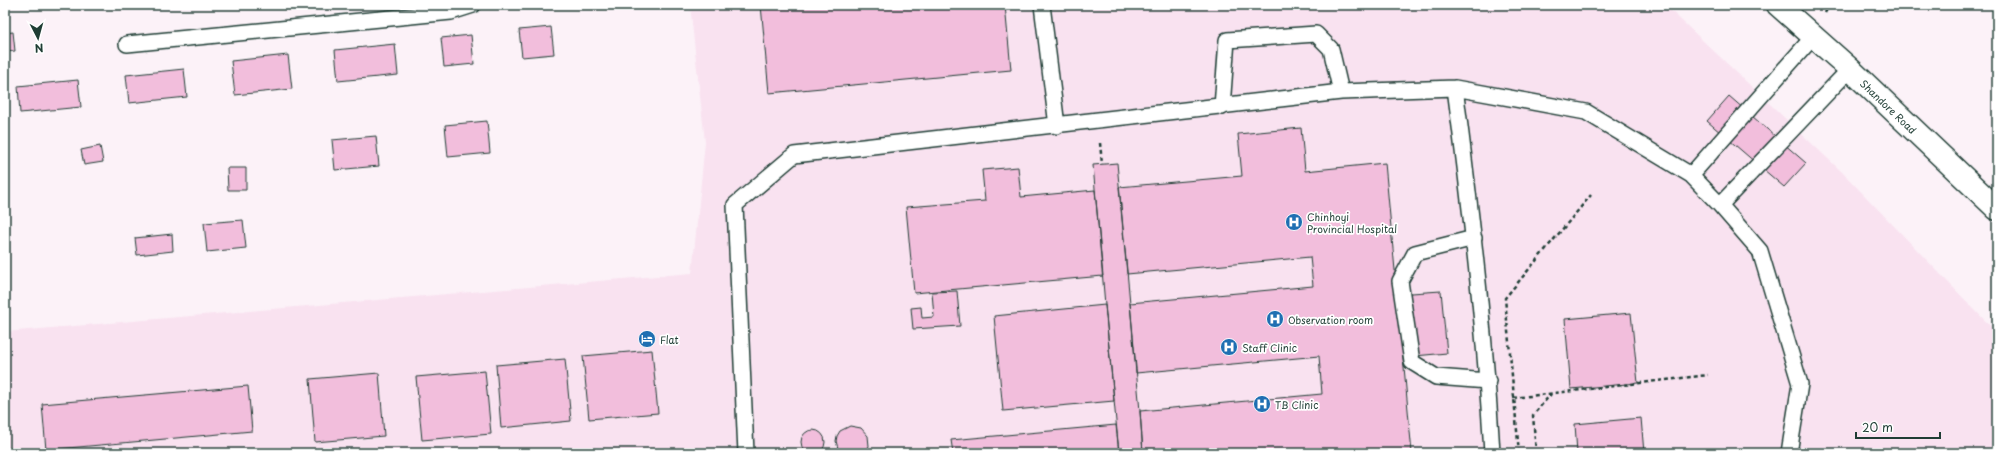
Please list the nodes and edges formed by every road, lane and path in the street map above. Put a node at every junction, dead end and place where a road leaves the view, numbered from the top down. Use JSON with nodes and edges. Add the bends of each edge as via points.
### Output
{"nodes":[{"id":1,"x":473,"y":5,"type":"edge"},
{"id":2,"x":1042,"y":5,"type":"edge"},
{"id":3,"x":1778,"y":5,"type":"edge"},
{"id":4,"x":1812,"y":37,"type":"junction"},
{"id":5,"x":126,"y":44,"type":"dead end"},
{"id":6,"x":1850,"y":69,"type":"junction"},
{"id":7,"x":1455,"y":88,"type":"junction"},
{"id":8,"x":1341,"y":92,"type":"junction"},
{"id":9,"x":1222,"y":107,"type":"junction"},
{"id":10,"x":1057,"y":126,"type":"junction"},
{"id":11,"x":1691,"y":175,"type":"junction"},
{"id":12,"x":1591,"y":195,"type":"dead end"},
{"id":13,"x":1720,"y":205,"type":"junction"},
{"id":14,"x":1997,"y":209,"type":"edge"},
{"id":15,"x":1474,"y":238,"type":"junction"},
{"id":16,"x":1708,"y":375,"type":"dead end"},
{"id":17,"x":1488,"y":381,"type":"junction"},
{"id":18,"x":1552,"y":393,"type":"junction"},
{"id":19,"x":1514,"y":398,"type":"junction"},
{"id":20,"x":746,"y":453,"type":"edge"},
{"id":21,"x":1492,"y":453,"type":"edge"},
{"id":22,"x":1519,"y":453,"type":"edge"},
{"id":23,"x":1536,"y":453,"type":"edge"},
{"id":24,"x":1789,"y":453,"type":"edge"}],
"edges":[{"from":1,"to":5,"type":"lane","via":[[450,12]]},
{"from":2,"to":10,"type":"lane"},
{"from":3,"to":4,"type":"street","name":"Shandore Road"},
{"from":4,"to":6,"type":"street","name":"Shandore Road"},
{"from":4,"to":11,"type":"lane"},
{"from":6,"to":13,"type":"lane"},
{"from":6,"to":14,"type":"street","name":"Shandore Road"},
{"from":7,"to":8,"type":"lane"},
{"from":7,"to":11,"type":"lane","via":[[1586,112]]},
{"from":7,"to":15,"type":"lane"},
{"from":8,"to":9,"type":"lane"},
{"from":8,"to":9,"type":"lane","via":[[1331,49],[1316,34],[1228,40]]},
{"from":9,"to":10,"type":"lane"},
{"from":10,"to":20,"type":"lane","via":[[794,155],[735,205]]},
{"from":11,"to":13,"type":"lane"},
{"from":12,"to":19,"type":"path","via":[[1504,298]]},
{"from":13,"to":24,"type":"lane","via":[[1760,252],[1800,384]]},
{"from":15,"to":17,"type":"lane"},
{"from":15,"to":17,"type":"lane","via":[[1415,253],[1400,281],[1412,362],[1436,377]]},
{"from":16,"to":18,"type":"path"},
{"from":17,"to":21,"type":"lane"},
{"from":18,"to":19,"type":"path"},
{"from":18,"to":23,"type":"path","via":[[1533,415]]},
{"from":19,"to":22,"type":"path"}]}
